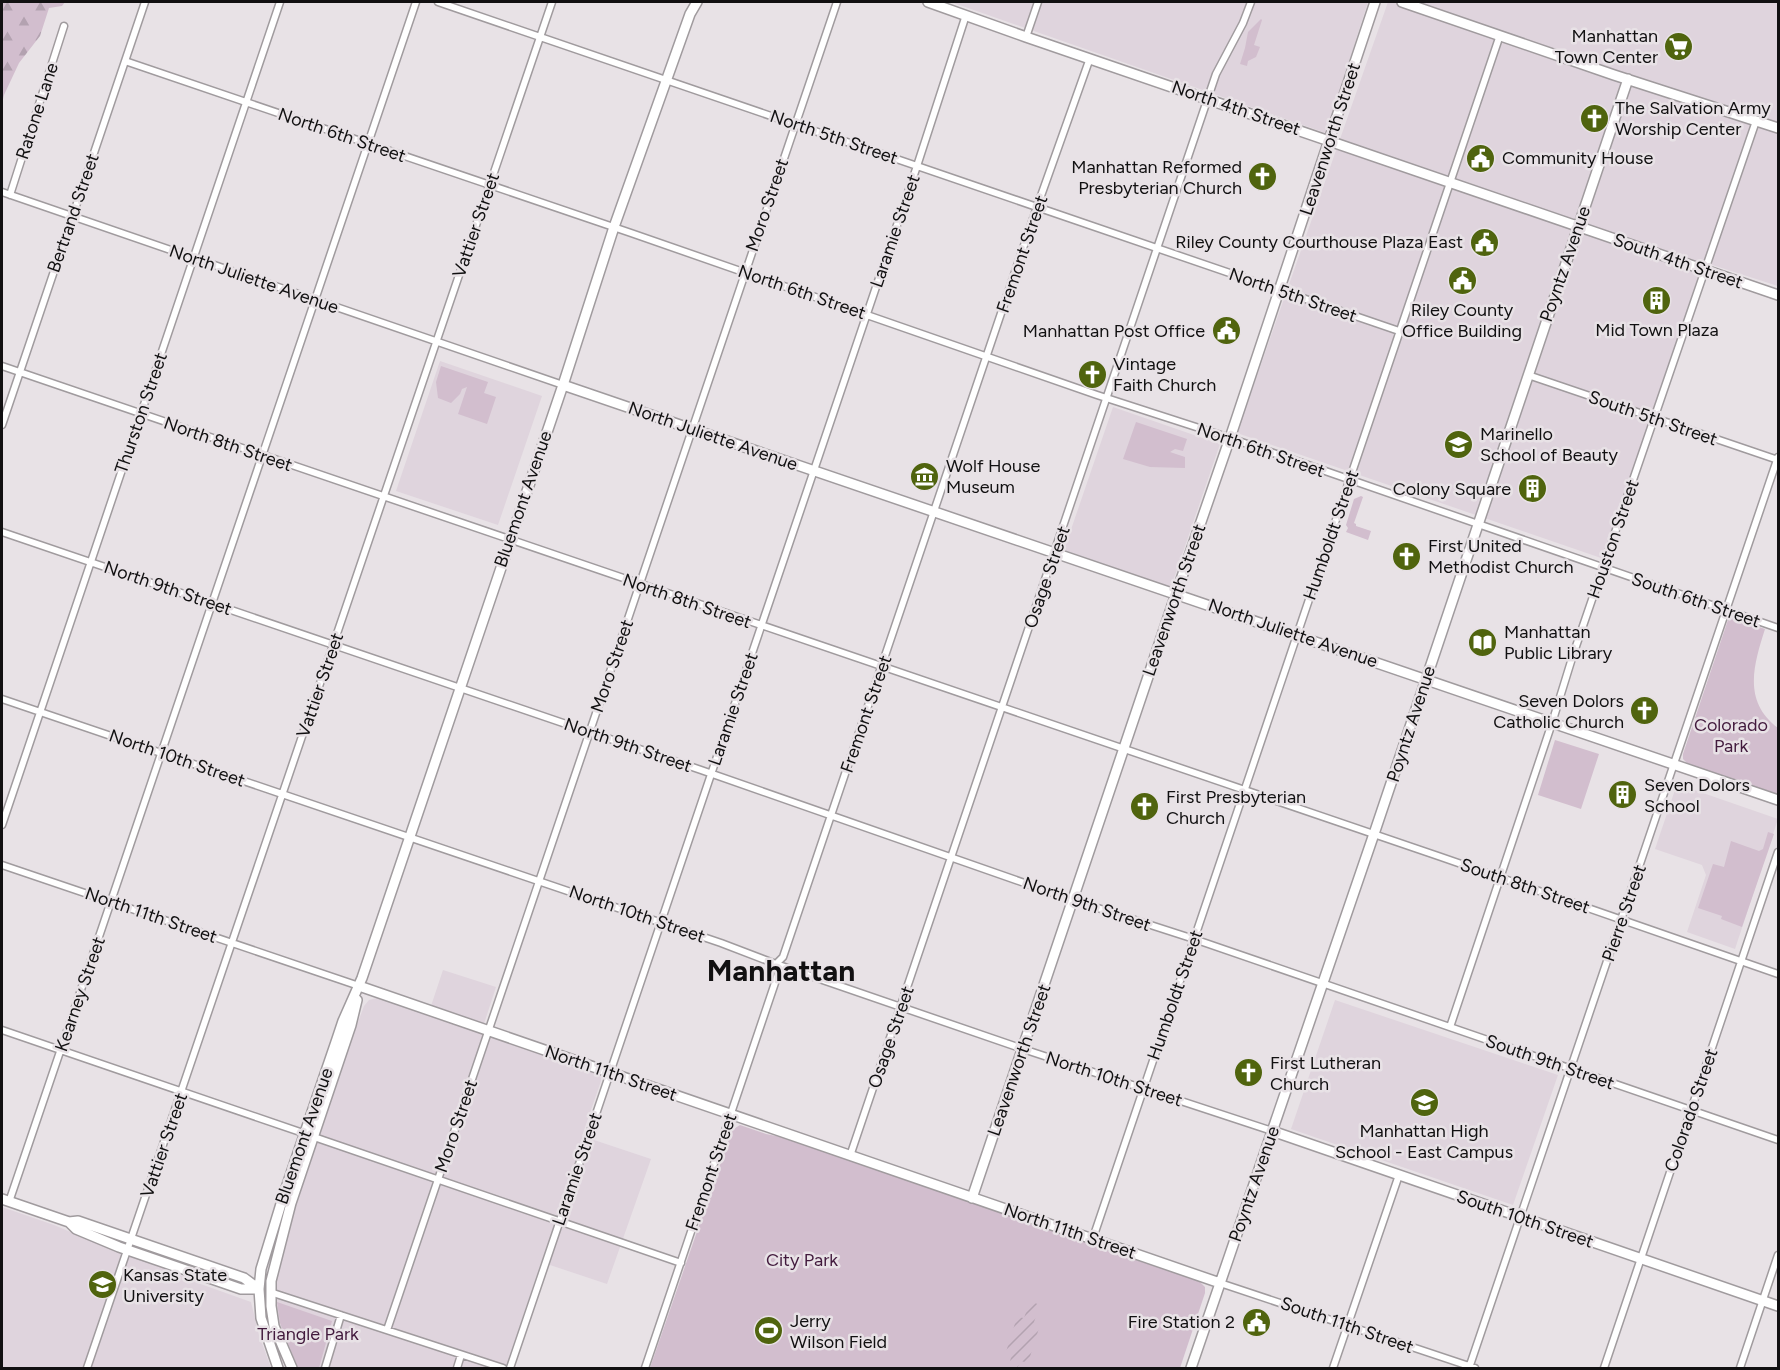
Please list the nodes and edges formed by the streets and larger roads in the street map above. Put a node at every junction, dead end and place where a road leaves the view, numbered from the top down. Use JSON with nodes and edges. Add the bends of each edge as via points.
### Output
{"nodes":[{"id":1,"x":145,"y":2,"type":"edge"},
{"id":2,"x":280,"y":2,"type":"edge"},
{"id":3,"x":416,"y":2,"type":"edge"},
{"id":4,"x":438,"y":2,"type":"edge"},
{"id":5,"x":552,"y":2,"type":"edge"},
{"id":6,"x":691,"y":2,"type":"edge"},
{"id":7,"x":697,"y":2,"type":"edge"},
{"id":8,"x":837,"y":2,"type":"edge"},
{"id":9,"x":928,"y":2,"type":"edge"},
{"id":10,"x":1038,"y":2,"type":"edge"},
{"id":11,"x":1251,"y":2,"type":"edge"},
{"id":12,"x":1375,"y":2,"type":"edge"},
{"id":13,"x":1402,"y":2,"type":"edge"},
{"id":14,"x":690,"y":14,"type":"junction"},
{"id":15,"x":966,"y":15,"type":"junction"},
{"id":16,"x":64,"y":26,"type":"dead end"},
{"id":17,"x":1500,"y":35,"type":"junction"},
{"id":18,"x":540,"y":36,"type":"junction"},
{"id":19,"x":1026,"y":37,"type":"junction"},
{"id":20,"x":1090,"y":58,"type":"junction"},
{"id":21,"x":125,"y":61,"type":"junction"},
{"id":22,"x":1628,"y":79,"type":"junction"},
{"id":23,"x":666,"y":80,"type":"junction"},
{"id":24,"x":1209,"y":100,"type":"junction"},
{"id":25,"x":246,"y":102,"type":"junction"},
{"id":26,"x":1756,"y":121,"type":"junction"},
{"id":27,"x":795,"y":124,"type":"junction"},
{"id":28,"x":1779,"y":128,"type":"edge"},
{"id":29,"x":1330,"y":140,"type":"junction"},
{"id":30,"x":368,"y":144,"type":"junction"},
{"id":31,"x":917,"y":166,"type":"junction"},
{"id":32,"x":1450,"y":182,"type":"junction"},
{"id":33,"x":490,"y":185,"type":"junction"},
{"id":34,"x":2,"y":192,"type":"edge"},
{"id":35,"x":10,"y":195,"type":"junction"},
{"id":36,"x":1037,"y":207,"type":"junction"},
{"id":37,"x":72,"y":216,"type":"junction"},
{"id":38,"x":1578,"y":226,"type":"junction"},
{"id":39,"x":614,"y":227,"type":"junction"},
{"id":40,"x":1158,"y":248,"type":"junction"},
{"id":41,"x":193,"y":258,"type":"junction"},
{"id":42,"x":1705,"y":270,"type":"junction"},
{"id":43,"x":745,"y":272,"type":"junction"},
{"id":44,"x":1279,"y":291,"type":"junction"},
{"id":45,"x":1779,"y":295,"type":"edge"},
{"id":46,"x":315,"y":300,"type":"junction"},
{"id":47,"x":867,"y":314,"type":"junction"},
{"id":48,"x":1400,"y":331,"type":"junction"},
{"id":49,"x":437,"y":342,"type":"junction"},
{"id":50,"x":987,"y":356,"type":"junction"},
{"id":51,"x":2,"y":366,"type":"edge"},
{"id":52,"x":19,"y":372,"type":"junction"},
{"id":53,"x":1528,"y":375,"type":"junction"},
{"id":54,"x":562,"y":385,"type":"junction"},
{"id":55,"x":1107,"y":398,"type":"junction"},
{"id":56,"x":140,"y":414,"type":"junction"},
{"id":57,"x":1654,"y":418,"type":"junction"},
{"id":58,"x":2,"y":425,"type":"edge"},
{"id":59,"x":692,"y":429,"type":"junction"},
{"id":60,"x":1230,"y":438,"type":"junction"},
{"id":61,"x":262,"y":455,"type":"junction"},
{"id":62,"x":1778,"y":459,"type":"edge"},
{"id":63,"x":814,"y":470,"type":"junction"},
{"id":64,"x":1349,"y":480,"type":"junction"},
{"id":65,"x":384,"y":497,"type":"junction"},
{"id":66,"x":934,"y":512,"type":"junction"},
{"id":67,"x":1478,"y":525,"type":"junction"},
{"id":68,"x":2,"y":532,"type":"edge"},
{"id":69,"x":509,"y":540,"type":"junction"},
{"id":70,"x":1055,"y":553,"type":"junction"},
{"id":71,"x":90,"y":562,"type":"junction"},
{"id":72,"x":1604,"y":567,"type":"junction"},
{"id":73,"x":639,"y":584,"type":"junction"},
{"id":74,"x":1176,"y":594,"type":"junction"},
{"id":75,"x":212,"y":603,"type":"junction"},
{"id":76,"x":1726,"y":610,"type":"junction"},
{"id":77,"x":761,"y":626,"type":"junction"},
{"id":78,"x":1779,"y":628,"type":"edge"},
{"id":79,"x":1297,"y":635,"type":"junction"},
{"id":80,"x":334,"y":645,"type":"junction"},
{"id":81,"x":882,"y":667,"type":"junction"},
{"id":82,"x":1426,"y":679,"type":"junction"},
{"id":83,"x":460,"y":688,"type":"junction"},
{"id":84,"x":2,"y":699,"type":"edge"},
{"id":85,"x":1002,"y":708,"type":"junction"},
{"id":86,"x":40,"y":712,"type":"junction"},
{"id":87,"x":1552,"y":723,"type":"junction"},
{"id":88,"x":589,"y":732,"type":"junction"},
{"id":89,"x":1123,"y":750,"type":"junction"},
{"id":90,"x":161,"y":753,"type":"junction"},
{"id":91,"x":1674,"y":764,"type":"junction"},
{"id":92,"x":711,"y":774,"type":"junction"},
{"id":93,"x":1244,"y":791,"type":"junction"},
{"id":94,"x":283,"y":794,"type":"junction"},
{"id":95,"x":1779,"y":800,"type":"edge"},
{"id":96,"x":831,"y":817,"type":"junction"},
{"id":97,"x":2,"y":825,"type":"edge"},
{"id":98,"x":1373,"y":835,"type":"junction"},
{"id":99,"x":410,"y":837,"type":"junction"},
{"id":100,"x":1779,"y":852,"type":"edge"},
{"id":101,"x":951,"y":858,"type":"junction"},
{"id":102,"x":2,"y":865,"type":"edge"},
{"id":103,"x":1500,"y":878,"type":"junction"},
{"id":104,"x":539,"y":881,"type":"junction"},
{"id":105,"x":1073,"y":900,"type":"junction"},
{"id":106,"x":111,"y":902,"type":"junction"},
{"id":107,"x":1622,"y":920,"type":"junction"},
{"id":108,"x":661,"y":922,"type":"junction"},
{"id":109,"x":1194,"y":939,"type":"junction"},
{"id":110,"x":233,"y":943,"type":"junction"},
{"id":111,"x":1741,"y":961,"type":"junction"},
{"id":112,"x":776,"y":964,"type":"junction"},
{"id":113,"x":1779,"y":974,"type":"edge"},
{"id":114,"x":1322,"y":983,"type":"junction"},
{"id":115,"x":360,"y":986,"type":"junction"},
{"id":116,"x":901,"y":1007,"type":"junction"},
{"id":117,"x":1450,"y":1028,"type":"junction"},
{"id":118,"x":2,"y":1030,"type":"edge"},
{"id":119,"x":488,"y":1031,"type":"junction"},
{"id":120,"x":1023,"y":1049,"type":"junction"},
{"id":121,"x":61,"y":1050,"type":"junction"},
{"id":122,"x":1571,"y":1068,"type":"junction"},
{"id":123,"x":610,"y":1073,"type":"junction"},
{"id":124,"x":1143,"y":1089,"type":"junction"},
{"id":125,"x":182,"y":1092,"type":"junction"},
{"id":126,"x":1691,"y":1110,"type":"junction"},
{"id":127,"x":731,"y":1114,"type":"junction"},
{"id":128,"x":1272,"y":1131,"type":"junction"},
{"id":129,"x":310,"y":1135,"type":"junction"},
{"id":130,"x":1779,"y":1140,"type":"edge"},
{"id":131,"x":850,"y":1156,"type":"junction"},
{"id":132,"x":1399,"y":1175,"type":"junction"},
{"id":133,"x":438,"y":1179,"type":"junction"},
{"id":134,"x":972,"y":1198,"type":"junction"},
{"id":135,"x":5,"y":1201,"type":"edge"},
{"id":136,"x":1521,"y":1217,"type":"junction"},
{"id":137,"x":560,"y":1221,"type":"junction"},
{"id":138,"x":69,"y":1222,"type":"junction"},
{"id":139,"x":1093,"y":1238,"type":"junction"},
{"id":140,"x":132,"y":1240,"type":"junction"},
{"id":141,"x":129,"y":1250,"type":"junction"},
{"id":142,"x":1779,"y":1255,"type":"edge"},
{"id":143,"x":1641,"y":1258,"type":"junction"},
{"id":144,"x":681,"y":1263,"type":"junction"},
{"id":145,"x":1220,"y":1283,"type":"junction"},
{"id":146,"x":260,"y":1289,"type":"junction"},
{"id":147,"x":270,"y":1292,"type":"junction"},
{"id":148,"x":1763,"y":1301,"type":"junction"},
{"id":149,"x":1779,"y":1306,"type":"edge"},
{"id":150,"x":341,"y":1315,"type":"junction"},
{"id":151,"x":1347,"y":1325,"type":"junction"},
{"id":152,"x":387,"y":1330,"type":"junction"},
{"id":153,"x":461,"y":1355,"type":"junction"},
{"id":154,"x":87,"y":1368,"type":"edge"},
{"id":155,"x":278,"y":1368,"type":"edge"},
{"id":156,"x":291,"y":1368,"type":"edge"},
{"id":157,"x":325,"y":1368,"type":"edge"},
{"id":158,"x":457,"y":1368,"type":"edge"},
{"id":159,"x":503,"y":1368,"type":"edge"},
{"id":160,"x":510,"y":1368,"type":"edge"},
{"id":161,"x":645,"y":1368,"type":"edge"},
{"id":162,"x":1191,"y":1368,"type":"edge"},
{"id":163,"x":1333,"y":1368,"type":"edge"},
{"id":164,"x":1471,"y":1368,"type":"edge"},
{"id":165,"x":1604,"y":1368,"type":"edge"},
{"id":166,"x":1740,"y":1368,"type":"edge"}],
"edges":[{"from":1,"to":21,"type":"street","name":"Bertrand Street"},
{"from":2,"to":25,"type":"street","name":"Thurston Street"},
{"from":3,"to":30,"type":"street","name":"Kearney Street"},
{"from":4,"to":18,"type":"street","name":"North 5th Street"},
{"from":5,"to":18,"type":"street","name":"Vattier Street"},
{"from":6,"to":14,"type":"street","name":"Bluemont Avenue"},
{"from":7,"to":14,"type":"street","name":"Bluemont Avenue"},
{"from":8,"to":27,"type":"street","name":"Moro Street"},
{"from":9,"to":15,"type":"street","name":"North 4th Street"},
{"from":10,"to":19,"type":"street"},
{"from":11,"to":24,"type":"street","name":"Osage Street","via":[[1216,74]]},
{"from":12,"to":29,"type":"street","name":"Leavenworth Street"},
{"from":13,"to":17,"type":"street"},
{"from":14,"to":23,"type":"street","name":"Bluemont Avenue"},
{"from":15,"to":19,"type":"street","name":"North 4th Street"},
{"from":15,"to":31,"type":"street","name":"Laramie Street"},
{"from":16,"to":35,"type":"street","name":"Ratone Lane"},
{"from":17,"to":22,"type":"street"},
{"from":17,"to":32,"type":"street","name":"Humboldt Street"},
{"from":18,"to":23,"type":"street","name":"North 5th Street"},
{"from":18,"to":33,"type":"street","name":"Vattier Street"},
{"from":19,"to":20,"type":"street","name":"North 4th Street"},
{"from":20,"to":24,"type":"street","name":"North 4th Street"},
{"from":20,"to":36,"type":"street","name":"Fremont Street"},
{"from":21,"to":25,"type":"street","name":"North 6th Street"},
{"from":21,"to":37,"type":"street","name":"Bertrand Street"},
{"from":22,"to":26,"type":"street"},
{"from":22,"to":38,"type":"street","name":"Poyntz Avenue"},
{"from":23,"to":27,"type":"street","name":"North 5th Street"},
{"from":23,"to":39,"type":"street","name":"Bluemont Avenue"},
{"from":24,"to":29,"type":"street","name":"North 4th Street"},
{"from":24,"to":40,"type":"street","name":"Osage Street"},
{"from":25,"to":30,"type":"street","name":"North 6th Street"},
{"from":25,"to":41,"type":"street","name":"Thurston Street"},
{"from":26,"to":28,"type":"street"},
{"from":26,"to":42,"type":"street","name":"Houston Street"},
{"from":27,"to":31,"type":"street","name":"North 5th Street"},
{"from":27,"to":43,"type":"street","name":"Moro Street"},
{"from":29,"to":32,"type":"street","name":"North 4th Street"},
{"from":29,"to":44,"type":"street","name":"Leavenworth Street"},
{"from":30,"to":33,"type":"street","name":"North 6th Street"},
{"from":30,"to":46,"type":"street","name":"Kearney Street"},
{"from":31,"to":36,"type":"street","name":"North 5th Street"},
{"from":31,"to":47,"type":"street","name":"Laramie Street"},
{"from":32,"to":38,"type":"street","name":"North 4th Street"},
{"from":32,"to":48,"type":"street","name":"Humboldt Street"},
{"from":33,"to":39,"type":"street","name":"North 6th Street"},
{"from":33,"to":49,"type":"street","name":"Vattier Street"},
{"from":34,"to":35,"type":"street","name":"North Juliette Avenue"},
{"from":35,"to":37,"type":"street","name":"North Juliette Avenue"},
{"from":36,"to":40,"type":"street","name":"North 5th Street"},
{"from":36,"to":50,"type":"street","name":"Fremont Street"},
{"from":37,"to":41,"type":"street","name":"North Juliette Avenue"},
{"from":37,"to":52,"type":"street","name":"Bertrand Street"},
{"from":38,"to":42,"type":"street","name":"South 4th Street"},
{"from":38,"to":53,"type":"street","name":"Poyntz Avenue"},
{"from":39,"to":43,"type":"street","name":"North 6th Street"},
{"from":39,"to":54,"type":"street","name":"Bluemont Avenue"},
{"from":40,"to":44,"type":"street","name":"North 5th Street"},
{"from":40,"to":55,"type":"street","name":"Osage Street"},
{"from":41,"to":46,"type":"street","name":"North Juliette Avenue"},
{"from":41,"to":56,"type":"street","name":"Thurston Street"},
{"from":42,"to":45,"type":"street","name":"South 4th Street"},
{"from":42,"to":57,"type":"street","name":"Houston Street"},
{"from":43,"to":47,"type":"street","name":"North 6th Street"},
{"from":43,"to":59,"type":"street","name":"Moro Street"},
{"from":44,"to":48,"type":"street","name":"North 5th Street"},
{"from":44,"to":60,"type":"street","name":"Leavenworth Street"},
{"from":46,"to":49,"type":"street","name":"North Juliette Avenue"},
{"from":46,"to":61,"type":"street","name":"Kearney Street"},
{"from":47,"to":50,"type":"street","name":"North 6th Street"},
{"from":47,"to":63,"type":"street","name":"Laramie Street"},
{"from":48,"to":64,"type":"street","name":"Humboldt Street"},
{"from":49,"to":54,"type":"street","name":"North Juliette Avenue"},
{"from":49,"to":65,"type":"street","name":"Vattier Street"},
{"from":50,"to":55,"type":"street","name":"North 6th Street"},
{"from":50,"to":66,"type":"street","name":"Fremont Street"},
{"from":51,"to":52,"type":"street","name":"North 8th Street"},
{"from":52,"to":56,"type":"street","name":"North 8th Street"},
{"from":52,"to":58,"type":"street","name":"Bertrand Street"},
{"from":53,"to":57,"type":"street","name":"South 5th Street"},
{"from":53,"to":67,"type":"street","name":"Poyntz Avenue"},
{"from":54,"to":59,"type":"street","name":"North Juliette Avenue"},
{"from":54,"to":69,"type":"street","name":"Bluemont Avenue"},
{"from":55,"to":60,"type":"street","name":"North 6th Street"},
{"from":55,"to":70,"type":"street","name":"Osage Street"},
{"from":56,"to":61,"type":"street","name":"North 8th Street"},
{"from":56,"to":71,"type":"street","name":"Thurston Street"},
{"from":57,"to":62,"type":"street","name":"South 5th Street"},
{"from":57,"to":72,"type":"street","name":"Houston Street"},
{"from":59,"to":63,"type":"street","name":"North Juliette Avenue"},
{"from":59,"to":73,"type":"street","name":"Moro Street"},
{"from":60,"to":64,"type":"street","name":"North 6th Street"},
{"from":60,"to":74,"type":"street","name":"Leavenworth Street"},
{"from":61,"to":65,"type":"street","name":"North 8th Street"},
{"from":61,"to":75,"type":"street","name":"Kearney Street"},
{"from":62,"to":76,"type":"street","name":"Pierre Street"},
{"from":63,"to":66,"type":"street","name":"North Juliette Avenue"},
{"from":63,"to":77,"type":"street","name":"Laramie Street"},
{"from":64,"to":67,"type":"street","name":"North 6th Street"},
{"from":64,"to":79,"type":"street","name":"Humboldt Street"},
{"from":65,"to":69,"type":"street","name":"North 8th Street"},
{"from":65,"to":80,"type":"street","name":"Vattier Street"},
{"from":66,"to":70,"type":"street","name":"North Juliette Avenue"},
{"from":66,"to":81,"type":"street","name":"Fremont Street"},
{"from":67,"to":72,"type":"street","name":"South 6th Street"},
{"from":67,"to":82,"type":"street","name":"Poyntz Avenue"},
{"from":68,"to":71,"type":"street","name":"North 9th Street"},
{"from":69,"to":73,"type":"street","name":"North 8th Street"},
{"from":69,"to":83,"type":"street","name":"Bluemont Avenue"},
{"from":70,"to":74,"type":"street","name":"North Juliette Avenue"},
{"from":70,"to":85,"type":"street","name":"Osage Street"},
{"from":71,"to":75,"type":"street","name":"North 9th Street"},
{"from":71,"to":86,"type":"street","name":"Thurston Street"},
{"from":72,"to":76,"type":"street","name":"South 6th Street"},
{"from":72,"to":87,"type":"street","name":"Houston Street"},
{"from":73,"to":77,"type":"street","name":"North 8th Street"},
{"from":73,"to":88,"type":"street","name":"Moro Street"},
{"from":74,"to":79,"type":"street","name":"North Juliette Avenue"},
{"from":74,"to":89,"type":"street","name":"Leavenworth Street"},
{"from":75,"to":80,"type":"street","name":"North 9th Street"},
{"from":75,"to":90,"type":"street","name":"Kearney Street"},
{"from":76,"to":78,"type":"street","name":"South 6th Street"},
{"from":76,"to":91,"type":"street","name":"Pierre Street"},
{"from":77,"to":81,"type":"street","name":"North 8th Street"},
{"from":77,"to":92,"type":"street","name":"Laramie Street"},
{"from":79,"to":82,"type":"street","name":"North Juliette Avenue"},
{"from":79,"to":93,"type":"street","name":"Humboldt Street"},
{"from":80,"to":83,"type":"street","name":"North 9th Street"},
{"from":80,"to":94,"type":"street","name":"Vattier Street"},
{"from":81,"to":85,"type":"street","name":"North 8th Street"},
{"from":81,"to":96,"type":"street","name":"Fremont Street"},
{"from":82,"to":87,"type":"street","name":"North Juliette Avenue"},
{"from":82,"to":98,"type":"street","name":"Poyntz Avenue"},
{"from":83,"to":88,"type":"street","name":"North 9th Street"},
{"from":83,"to":99,"type":"street","name":"Bluemont Avenue"},
{"from":84,"to":86,"type":"street","name":"North 10th Street"},
{"from":85,"to":89,"type":"street","name":"North 8th Street"},
{"from":85,"to":101,"type":"street","name":"Osage Street"},
{"from":86,"to":90,"type":"street","name":"North 10th Street"},
{"from":86,"to":97,"type":"street","name":"Thurston Street"},
{"from":87,"to":91,"type":"street","name":"North Juliette Avenue"},
{"from":87,"to":103,"type":"street","name":"Houston Street"},
{"from":88,"to":92,"type":"street","name":"North 9th Street"},
{"from":88,"to":104,"type":"street","name":"Moro Street"},
{"from":89,"to":93,"type":"street","name":"North 8th Street"},
{"from":89,"to":105,"type":"street","name":"Leavenworth Street"},
{"from":90,"to":94,"type":"street","name":"North 10th Street"},
{"from":90,"to":106,"type":"street","name":"Kearney Street"},
{"from":91,"to":95,"type":"street","name":"North Juliette Avenue"},
{"from":91,"to":107,"type":"street","name":"Pierre Street"},
{"from":92,"to":96,"type":"street","name":"North 9th Street"},
{"from":92,"to":108,"type":"street","name":"Laramie Street"},
{"from":93,"to":98,"type":"street","name":"North 8th Street"},
{"from":93,"to":109,"type":"street","name":"Humboldt Street"},
{"from":94,"to":99,"type":"street","name":"North 10th Street"},
{"from":94,"to":110,"type":"street","name":"Vattier Street"},
{"from":96,"to":101,"type":"street","name":"North 9th Street"},
{"from":96,"to":112,"type":"street","name":"Fremont Street","via":[[783,957]]},
{"from":98,"to":103,"type":"street","name":"South 8th Street"},
{"from":98,"to":114,"type":"street","name":"Poyntz Avenue"},
{"from":99,"to":104,"type":"street","name":"North 10th Street"},
{"from":99,"to":115,"type":"street","name":"Bluemont Avenue"},
{"from":100,"to":111,"type":"street","name":"Colorado Street"},
{"from":101,"to":105,"type":"street","name":"North 9th Street"},
{"from":101,"to":116,"type":"street","name":"Osage Street"},
{"from":102,"to":106,"type":"street","name":"North 11th Street"},
{"from":103,"to":107,"type":"street","name":"South 8th Street"},
{"from":103,"to":117,"type":"street","name":"Houston Street"},
{"from":104,"to":108,"type":"street","name":"North 10th Street"},
{"from":104,"to":119,"type":"street","name":"Moro Street"},
{"from":105,"to":109,"type":"street","name":"North 9th Street"},
{"from":105,"to":120,"type":"street","name":"Leavenworth Street"},
{"from":106,"to":110,"type":"street","name":"North 11th Street"},
{"from":106,"to":121,"type":"street","name":"Kearney Street"},
{"from":107,"to":111,"type":"street","name":"South 8th Street"},
{"from":107,"to":122,"type":"street","name":"Pierre Street"},
{"from":108,"to":112,"type":"street","name":"North 10th Street"},
{"from":108,"to":123,"type":"street","name":"Laramie Street"},
{"from":109,"to":114,"type":"street","name":"North 9th Street"},
{"from":109,"to":124,"type":"street","name":"Humboldt Street"},
{"from":110,"to":115,"type":"street","name":"North 11th Street"},
{"from":110,"to":125,"type":"street","name":"Vattier Street"},
{"from":111,"to":113,"type":"street","name":"South 8th Street"},
{"from":111,"to":126,"type":"street","name":"Colorado Street"},
{"from":112,"to":116,"type":"street","name":"North 10th Street"},
{"from":112,"to":127,"type":"street","name":"Fremont Street","via":[[778,974]]},
{"from":114,"to":117,"type":"street","name":"South 9th Street"},
{"from":114,"to":128,"type":"street","name":"Poyntz Avenue"},
{"from":115,"to":119,"type":"street","name":"North 11th Street"},
{"from":115,"to":129,"type":"street","name":"Bluemont Avenue","via":[[351,1025]]},
{"from":115,"to":129,"type":"street","name":"Bluemont Avenue","via":[[343,1021]]},
{"from":116,"to":120,"type":"street","name":"North 10th Street"},
{"from":116,"to":131,"type":"street","name":"Osage Street"},
{"from":117,"to":122,"type":"street","name":"South 9th Street"},
{"from":118,"to":121,"type":"street"},
{"from":119,"to":123,"type":"street","name":"North 11th Street"},
{"from":119,"to":133,"type":"street","name":"Moro Street"},
{"from":120,"to":124,"type":"street","name":"North 10th Street"},
{"from":120,"to":134,"type":"street","name":"Leavenworth Street"},
{"from":121,"to":125,"type":"street"},
{"from":121,"to":135,"type":"street","name":"Kearney Street"},
{"from":122,"to":126,"type":"street","name":"South 9th Street"},
{"from":122,"to":136,"type":"street","name":"Pierre Street"},
{"from":123,"to":127,"type":"street","name":"North 11th Street"},
{"from":123,"to":137,"type":"street","name":"Laramie Street"},
{"from":124,"to":128,"type":"street","name":"North 10th Street"},
{"from":124,"to":139,"type":"street","name":"Humboldt Street"},
{"from":125,"to":129,"type":"street"},
{"from":125,"to":140,"type":"street","name":"Vattier Street"},
{"from":126,"to":130,"type":"street","name":"South 9th Street"},
{"from":126,"to":143,"type":"street","name":"Colorado Street"},
{"from":127,"to":131,"type":"street","name":"North 11th Street"},
{"from":127,"to":144,"type":"street","name":"Fremont Street"},
{"from":128,"to":132,"type":"street","name":"South 10th Street"},
{"from":128,"to":145,"type":"street","name":"Poyntz Avenue"},
{"from":129,"to":133,"type":"street"},
{"from":129,"to":146,"type":"street","name":"Bluemont Avenue","via":[[284,1194],[261,1269]]},
{"from":129,"to":147,"type":"street","name":"Bluemont Avenue"},
{"from":131,"to":134,"type":"street","name":"North 11th Street"},
{"from":132,"to":136,"type":"street","name":"South 10th Street"},
{"from":132,"to":151,"type":"street"},
{"from":133,"to":137,"type":"street"},
{"from":133,"to":152,"type":"street","name":"Moro Street"},
{"from":134,"to":139,"type":"street","name":"North 11th Street"},
{"from":135,"to":138,"type":"street"},
{"from":136,"to":143,"type":"street","name":"South 10th Street"},
{"from":136,"to":164,"type":"street","name":"Pierre Street"},
{"from":137,"to":144,"type":"street"},
{"from":137,"to":160,"type":"street","name":"Laramie Street"},
{"from":138,"to":140,"type":"street","via":[[78,1221]]},
{"from":138,"to":141,"type":"street","via":[[76,1229]]},
{"from":139,"to":145,"type":"street","name":"North 11th Street"},
{"from":140,"to":141,"type":"street","name":"Vattier Street"},
{"from":140,"to":146,"type":"street","via":[[244,1278]]},
{"from":141,"to":146,"type":"street","via":[[241,1289]]},
{"from":141,"to":154,"type":"street","name":"Vattier Street"},
{"from":142,"to":148,"type":"street"},
{"from":143,"to":148,"type":"street","name":"South 10th Street"},
{"from":143,"to":165,"type":"street","name":"Colorado Street"},
{"from":144,"to":161,"type":"street","name":"Fremont Street"},
{"from":145,"to":151,"type":"street","name":"South 11th Street"},
{"from":145,"to":162,"type":"street","name":"Poyntz Avenue"},
{"from":146,"to":147,"type":"street"},
{"from":146,"to":155,"type":"street","name":"Bluemont Avenue","via":[[261,1318]]},
{"from":147,"to":150,"type":"street"},
{"from":147,"to":156,"type":"street","name":"Bluemont Avenue","via":[[274,1326]]},
{"from":148,"to":149,"type":"street","name":"South 10th Street"},
{"from":148,"to":166,"type":"street"},
{"from":150,"to":152,"type":"street"},
{"from":150,"to":157,"type":"street"},
{"from":151,"to":163,"type":"street"},
{"from":151,"to":164,"type":"street","name":"South 11th Street"},
{"from":152,"to":153,"type":"street"},
{"from":153,"to":158,"type":"street"},
{"from":153,"to":159,"type":"street"}]}
